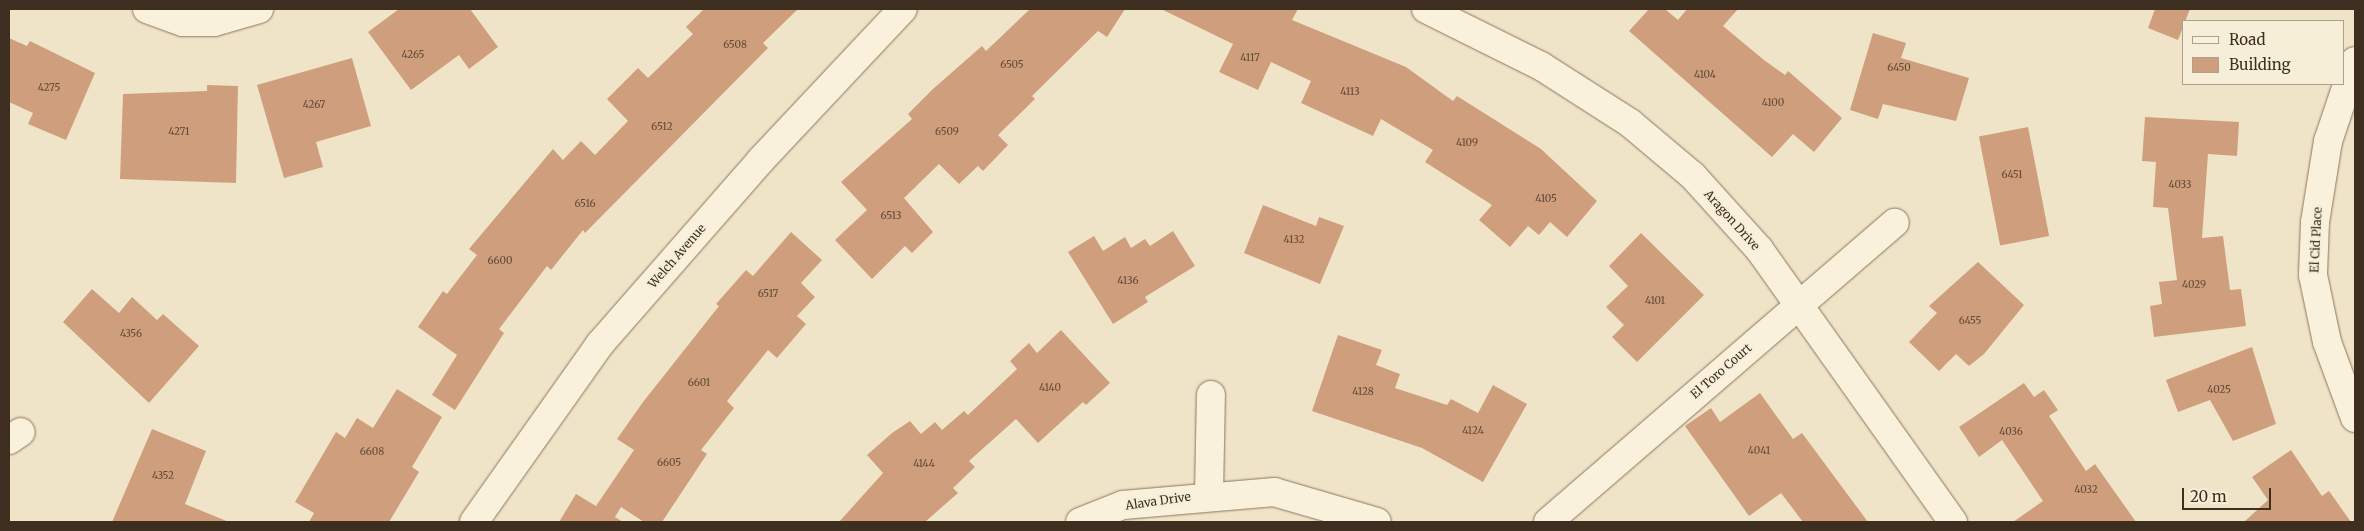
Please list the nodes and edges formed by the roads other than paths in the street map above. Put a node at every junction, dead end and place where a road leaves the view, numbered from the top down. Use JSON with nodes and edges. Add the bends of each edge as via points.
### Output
{"nodes":[{"id":1,"x":147,"y":9,"type":"edge"},
{"id":2,"x":259,"y":9,"type":"edge"},
{"id":3,"x":903,"y":9,"type":"edge"},
{"id":4,"x":1426,"y":9,"type":"edge"},
{"id":5,"x":2355,"y":61,"type":"edge"},
{"id":6,"x":1895,"y":223,"type":"dead end"},
{"id":7,"x":1798,"y":304,"type":"junction"},
{"id":8,"x":1211,"y":395,"type":"dead end"},
{"id":9,"x":2355,"y":418,"type":"edge"},
{"id":10,"x":1209,"y":495,"type":"junction"},
{"id":11,"x":474,"y":522,"type":"edge"},
{"id":12,"x":1080,"y":522,"type":"edge"},
{"id":13,"x":1377,"y":522,"type":"edge"},
{"id":14,"x":1548,"y":522,"type":"edge"},
{"id":15,"x":1954,"y":522,"type":"edge"}],
"edges":[{"from":1,"to":2,"type":"street","via":[[191,22],[214,22]]},
{"from":3,"to":11,"type":"street","name":"Welch Avenue","via":[[761,160],[600,344]]},
{"from":4,"to":7,"type":"street","name":"Aragon Drive","via":[[1541,66],[1630,122],[1693,176],[1759,249]]},
{"from":5,"to":9,"type":"street","name":"El Cid Place","via":[[2328,141],[2315,222],[2313,275],[2327,342]]},
{"from":6,"to":7,"type":"street","name":"El Toro Court"},
{"from":7,"to":14,"type":"street","name":"El Toro Court"},
{"from":7,"to":15,"type":"street","name":"Aragon Drive"},
{"from":8,"to":10,"type":"street","name":"Alava Drive"},
{"from":10,"to":12,"type":"street","name":"Alava Drive","via":[[1123,505]]},
{"from":10,"to":13,"type":"street","name":"Alava Drive","via":[[1274,492]]}]}
